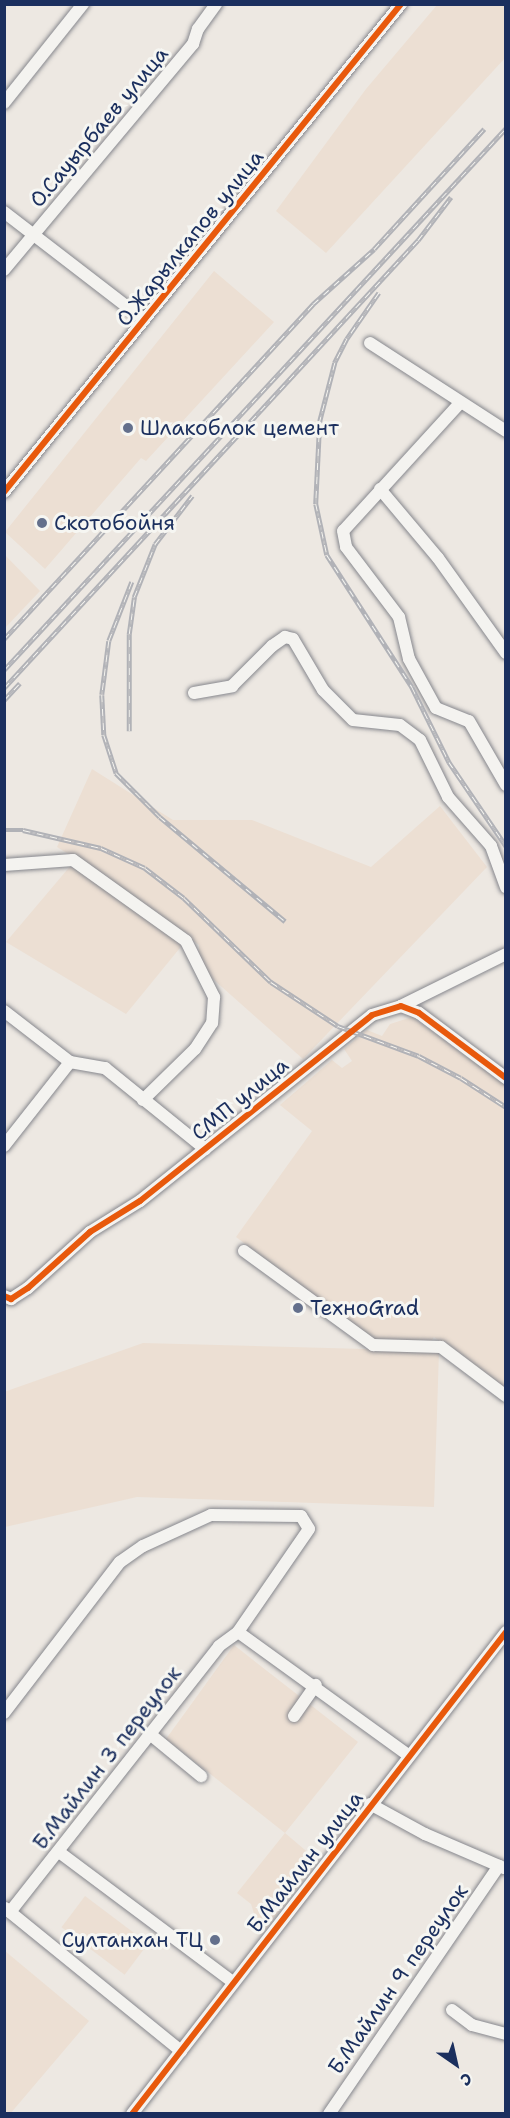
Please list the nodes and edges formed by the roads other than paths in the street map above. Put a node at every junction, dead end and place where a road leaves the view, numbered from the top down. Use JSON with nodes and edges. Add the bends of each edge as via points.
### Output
{"nodes":[{"id":1,"x":83,"y":4,"type":"edge"},
{"id":2,"x":216,"y":4,"type":"edge"},
{"id":3,"x":401,"y":4,"type":"edge"},
{"id":4,"x":4,"y":103,"type":"edge"},
{"id":5,"x":4,"y":213,"type":"edge"},
{"id":6,"x":33,"y":236,"type":"junction"},
{"id":7,"x":4,"y":270,"type":"edge"},
{"id":8,"x":144,"y":320,"type":"junction"},
{"id":9,"x":370,"y":343,"type":"dead end"},
{"id":10,"x":460,"y":403,"type":"junction"},
{"id":11,"x":506,"y":431,"type":"edge"},
{"id":12,"x":380,"y":489,"type":"junction"},
{"id":13,"x":4,"y":492,"type":"edge"},
{"id":14,"x":506,"y":653,"type":"edge"},
{"id":15,"x":194,"y":693,"type":"dead end"},
{"id":16,"x":506,"y":785,"type":"edge"},
{"id":17,"x":4,"y":865,"type":"edge"},
{"id":18,"x":506,"y":887,"type":"edge"},
{"id":19,"x":506,"y":954,"type":"edge"},
{"id":20,"x":401,"y":1006,"type":"junction"},
{"id":21,"x":4,"y":1011,"type":"edge"},
{"id":22,"x":70,"y":1062,"type":"junction"},
{"id":23,"x":506,"y":1078,"type":"edge"},
{"id":24,"x":143,"y":1100,"type":"junction"},
{"id":25,"x":4,"y":1146,"type":"edge"},
{"id":26,"x":205,"y":1149,"type":"junction"},
{"id":27,"x":244,"y":1251,"type":"dead end"},
{"id":28,"x":4,"y":1296,"type":"edge"},
{"id":29,"x":506,"y":1396,"type":"edge"},
{"id":30,"x":238,"y":1632,"type":"junction"},
{"id":31,"x":506,"y":1632,"type":"edge"},
{"id":32,"x":316,"y":1685,"type":"junction"},
{"id":33,"x":4,"y":1713,"type":"edge"},
{"id":34,"x":294,"y":1716,"type":"dead end"},
{"id":35,"x":151,"y":1734,"type":"junction"},
{"id":36,"x":409,"y":1756,"type":"junction"},
{"id":37,"x":201,"y":1776,"type":"dead end"},
{"id":38,"x":370,"y":1804,"type":"junction"},
{"id":39,"x":59,"y":1852,"type":"junction"},
{"id":40,"x":502,"y":1867,"type":"edge"},
{"id":41,"x":7,"y":1910,"type":"edge"},
{"id":42,"x":233,"y":1982,"type":"junction"},
{"id":43,"x":452,"y":2010,"type":"dead end"},
{"id":44,"x":506,"y":2034,"type":"edge"},
{"id":45,"x":181,"y":2050,"type":"junction"},
{"id":46,"x":132,"y":2114,"type":"edge"},
{"id":47,"x":329,"y":2114,"type":"edge"}],
"edges":[{"from":1,"to":4,"type":"street"},
{"from":2,"to":6,"type":"street","name":"О.Сауырбаев улица","via":[[198,29],[193,44]]},
{"from":3,"to":8,"type":"street","name":"О.Жарылкапов улица"},
{"from":5,"to":6,"type":"street"},
{"from":6,"to":7,"type":"street","name":"О.Сауырбаев улица"},
{"from":6,"to":8,"type":"street"},
{"from":8,"to":13,"type":"street","name":"О.Жарылкапов улица"},
{"from":9,"to":10,"type":"street"},
{"from":10,"to":11,"type":"street"},
{"from":10,"to":12,"type":"street"},
{"from":12,"to":14,"type":"street","via":[[438,558]]},
{"from":12,"to":16,"type":"street","via":[[343,531],[346,547],[399,617],[410,659],[436,708],[469,721]]},
{"from":15,"to":18,"type":"street","via":[[232,686],[272,646],[285,637],[293,639],[323,690],[353,720],[400,725],[420,740],[448,797],[491,846]]},
{"from":17,"to":24,"type":"street","via":[[73,860],[186,941],[214,997],[212,1023],[195,1049]]},
{"from":19,"to":20,"type":"street","name":"СМП улица"},
{"from":20,"to":23,"type":"street","via":[[419,1013]]},
{"from":20,"to":26,"type":"street","name":"СМП улица","via":[[372,1015],[351,1030]]},
{"from":21,"to":22,"type":"street","name":"СМП улица"},
{"from":22,"to":24,"type":"street","name":"СМП улица","via":[[105,1068]]},
{"from":22,"to":25,"type":"street"},
{"from":24,"to":26,"type":"street","name":"СМП улица"},
{"from":26,"to":28,"type":"street","name":"СМП улица","via":[[140,1200],[90,1232],[28,1288],[11,1299]]},
{"from":27,"to":29,"type":"street","via":[[373,1345],[441,1347]]},
{"from":30,"to":32,"type":"street"},
{"from":30,"to":33,"type":"street","name":"Б.Майлин 3 переулок","via":[[309,1529],[301,1516],[211,1515],[143,1546],[120,1562]]},
{"from":30,"to":35,"type":"street","name":"Б.Майлин 3 переулок","via":[[219,1646]]},
{"from":31,"to":36,"type":"street","name":"Б.Майлин улица"},
{"from":32,"to":34,"type":"street"},
{"from":32,"to":36,"type":"street"},
{"from":35,"to":37,"type":"street"},
{"from":35,"to":39,"type":"street","name":"Б.Майлин 3 переулок"},
{"from":36,"to":38,"type":"street","name":"Б.Майлин улица"},
{"from":38,"to":40,"type":"street","via":[[424,1834]]},
{"from":38,"to":42,"type":"street","name":"Б.Майлин улица"},
{"from":39,"to":41,"type":"street","name":"Б.Майлин 3 переулок"},
{"from":39,"to":42,"type":"street"},
{"from":40,"to":47,"type":"street","name":"Б.Майлин 9 переулок"},
{"from":41,"to":45,"type":"street"},
{"from":42,"to":45,"type":"street","name":"Б.Майлин улица"},
{"from":43,"to":44,"type":"street","via":[[472,2025]]},
{"from":45,"to":46,"type":"street","name":"Б.Майлин улица"}]}
